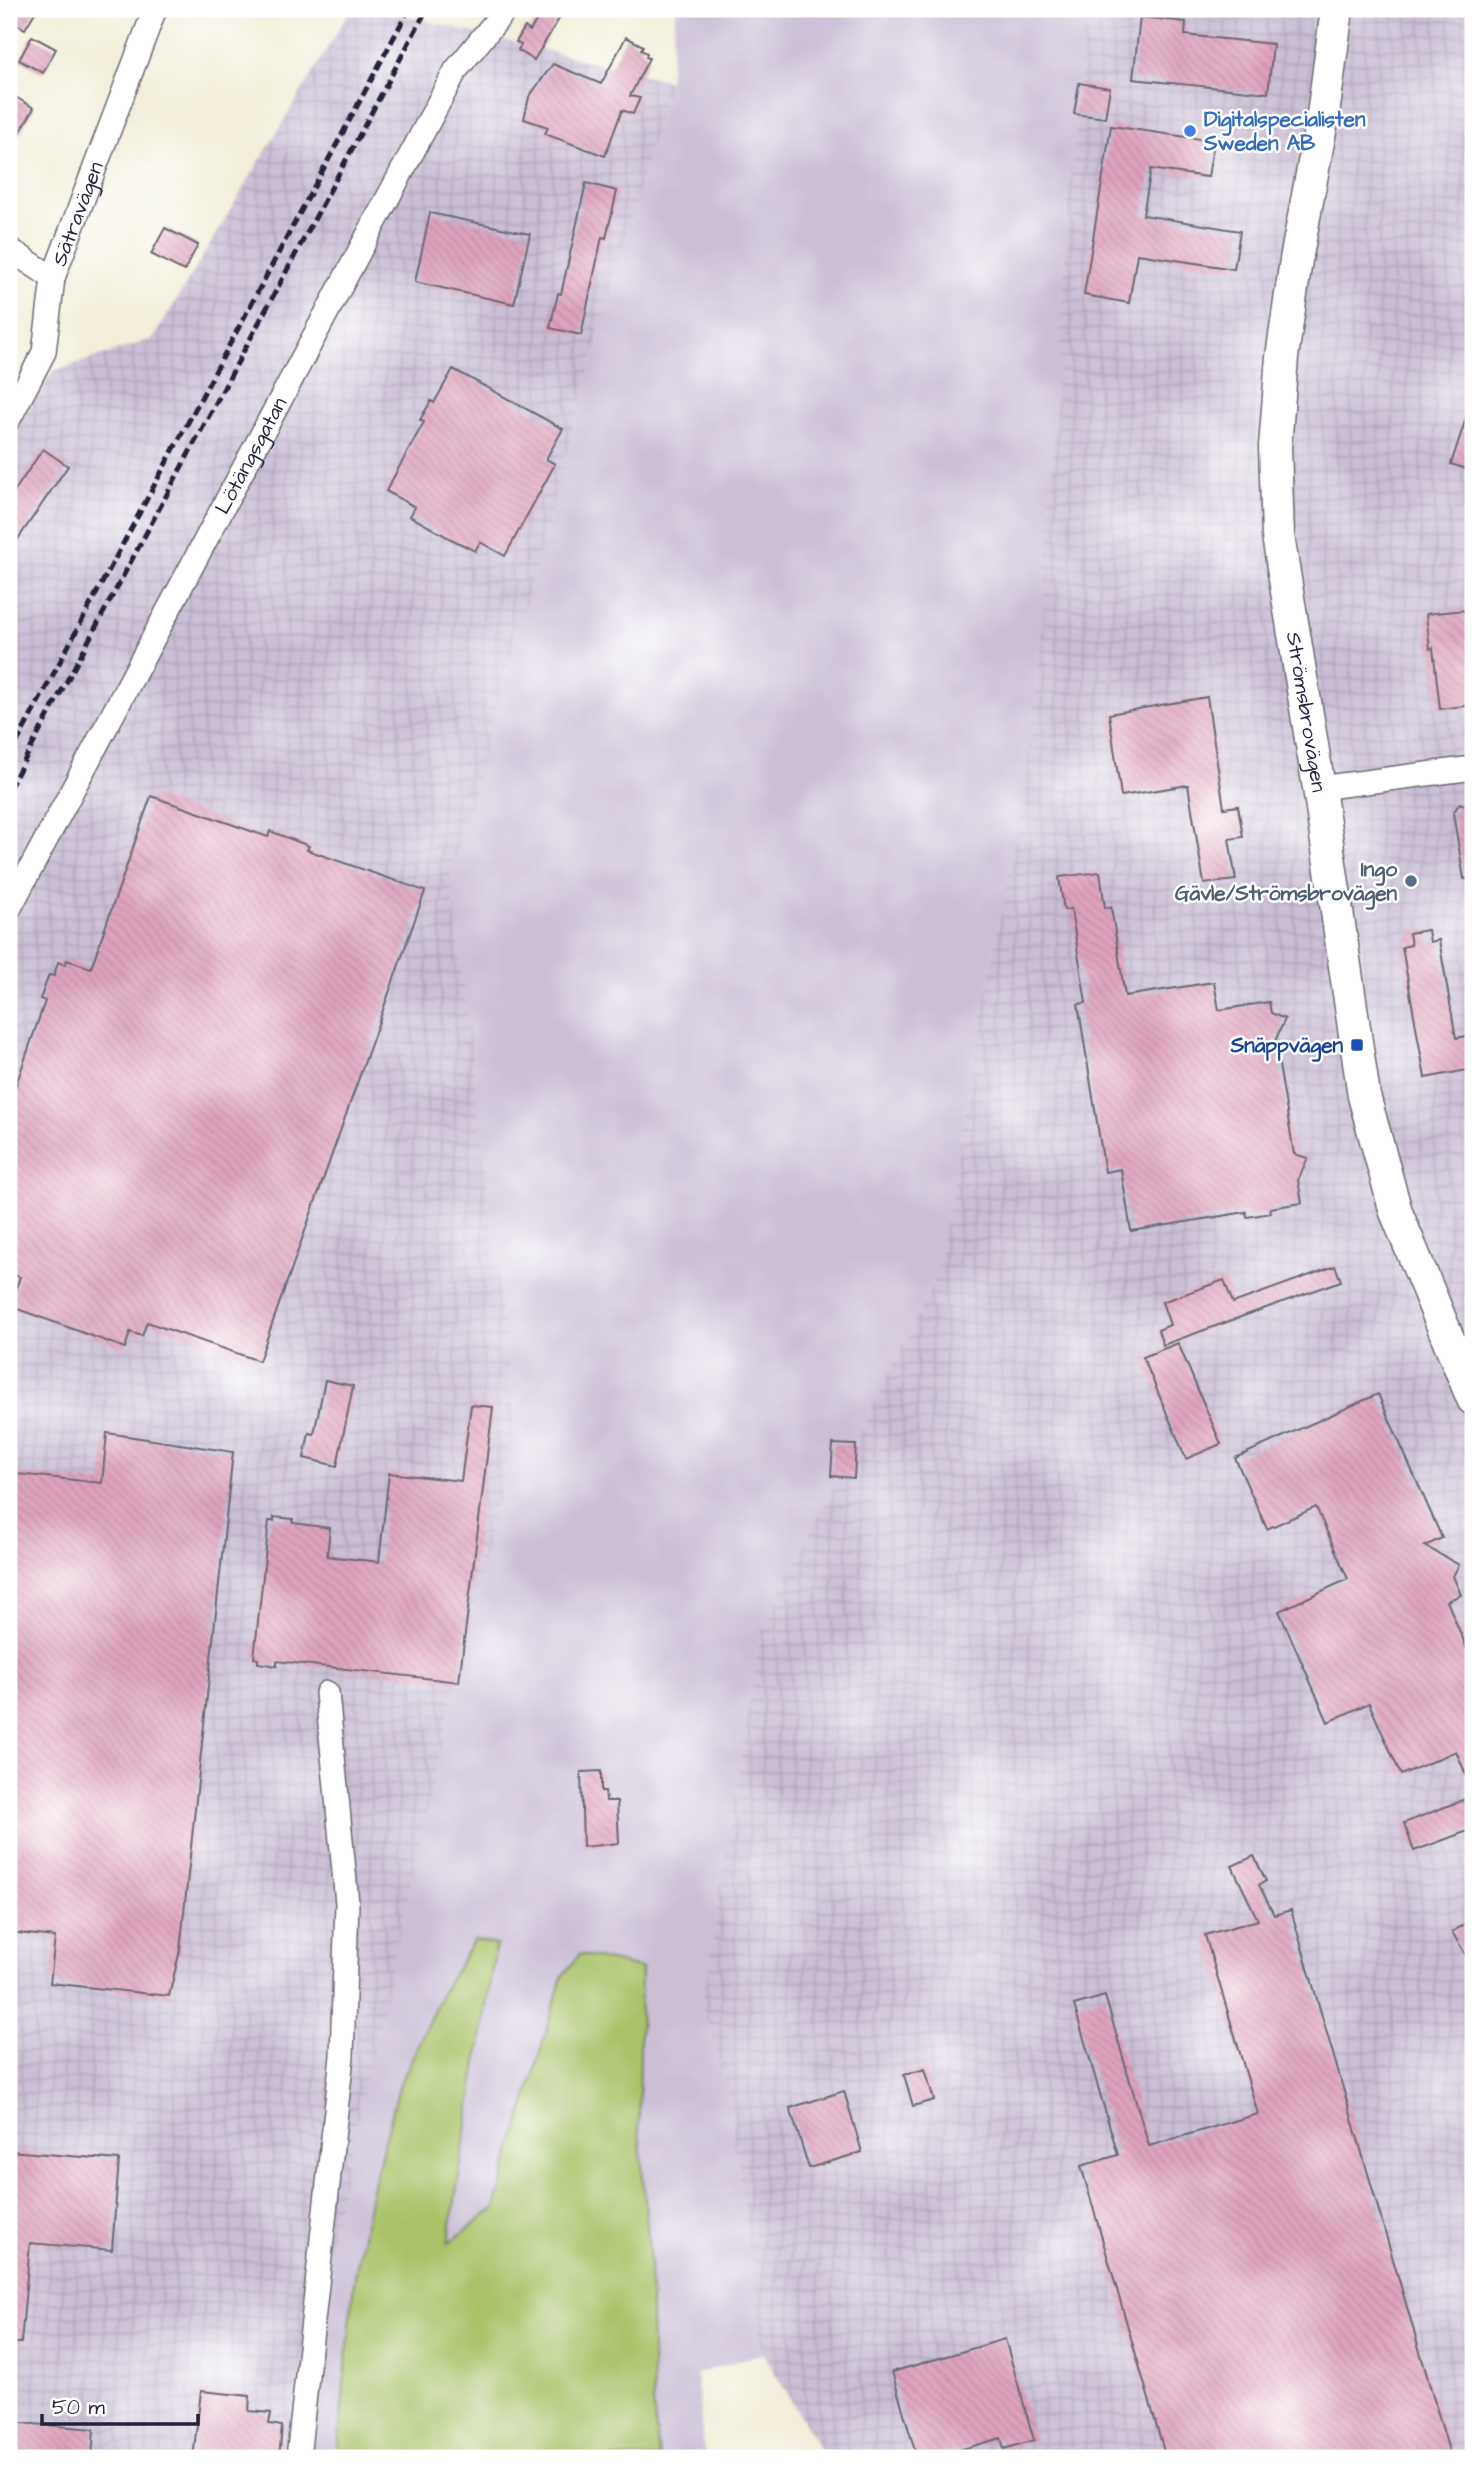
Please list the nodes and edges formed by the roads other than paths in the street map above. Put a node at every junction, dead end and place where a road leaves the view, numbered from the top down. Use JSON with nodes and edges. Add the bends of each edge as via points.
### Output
{"nodes":[{"id":1,"x":155,"y":9,"type":"edge"},
{"id":2,"x":506,"y":9,"type":"edge"},
{"id":3,"x":1337,"y":9,"type":"edge"},
{"id":4,"x":9,"y":249,"type":"edge"},
{"id":5,"x":53,"y":278,"type":"junction"},
{"id":6,"x":9,"y":419,"type":"edge"},
{"id":7,"x":1473,"y":768,"type":"edge"},
{"id":8,"x":1319,"y":788,"type":"junction"},
{"id":9,"x":9,"y":909,"type":"edge"},
{"id":10,"x":1473,"y":1395,"type":"edge"},
{"id":11,"x":327,"y":1693,"type":"dead end"},
{"id":12,"x":298,"y":2458,"type":"edge"}],
"edges":[{"from":1,"to":5,"type":"street","name":"Sätravägen"},
{"from":2,"to":9,"type":"street","name":"Lötängsgatan","via":[[456,70]]},
{"from":3,"to":8,"type":"main road","name":"Strömsbrovägen","via":[[1282,357],[1275,447],[1278,537]]},
{"from":4,"to":5,"type":"street"},
{"from":5,"to":6,"type":"street","name":"Sätravägen","via":[[44,352]]},
{"from":7,"to":8,"type":"street"},
{"from":8,"to":10,"type":"main road","name":"Strömsbrovägen","via":[[1364,1096],[1396,1212]]},
{"from":11,"to":12,"type":"street","via":[[347,1903],[342,2056]]}]}
